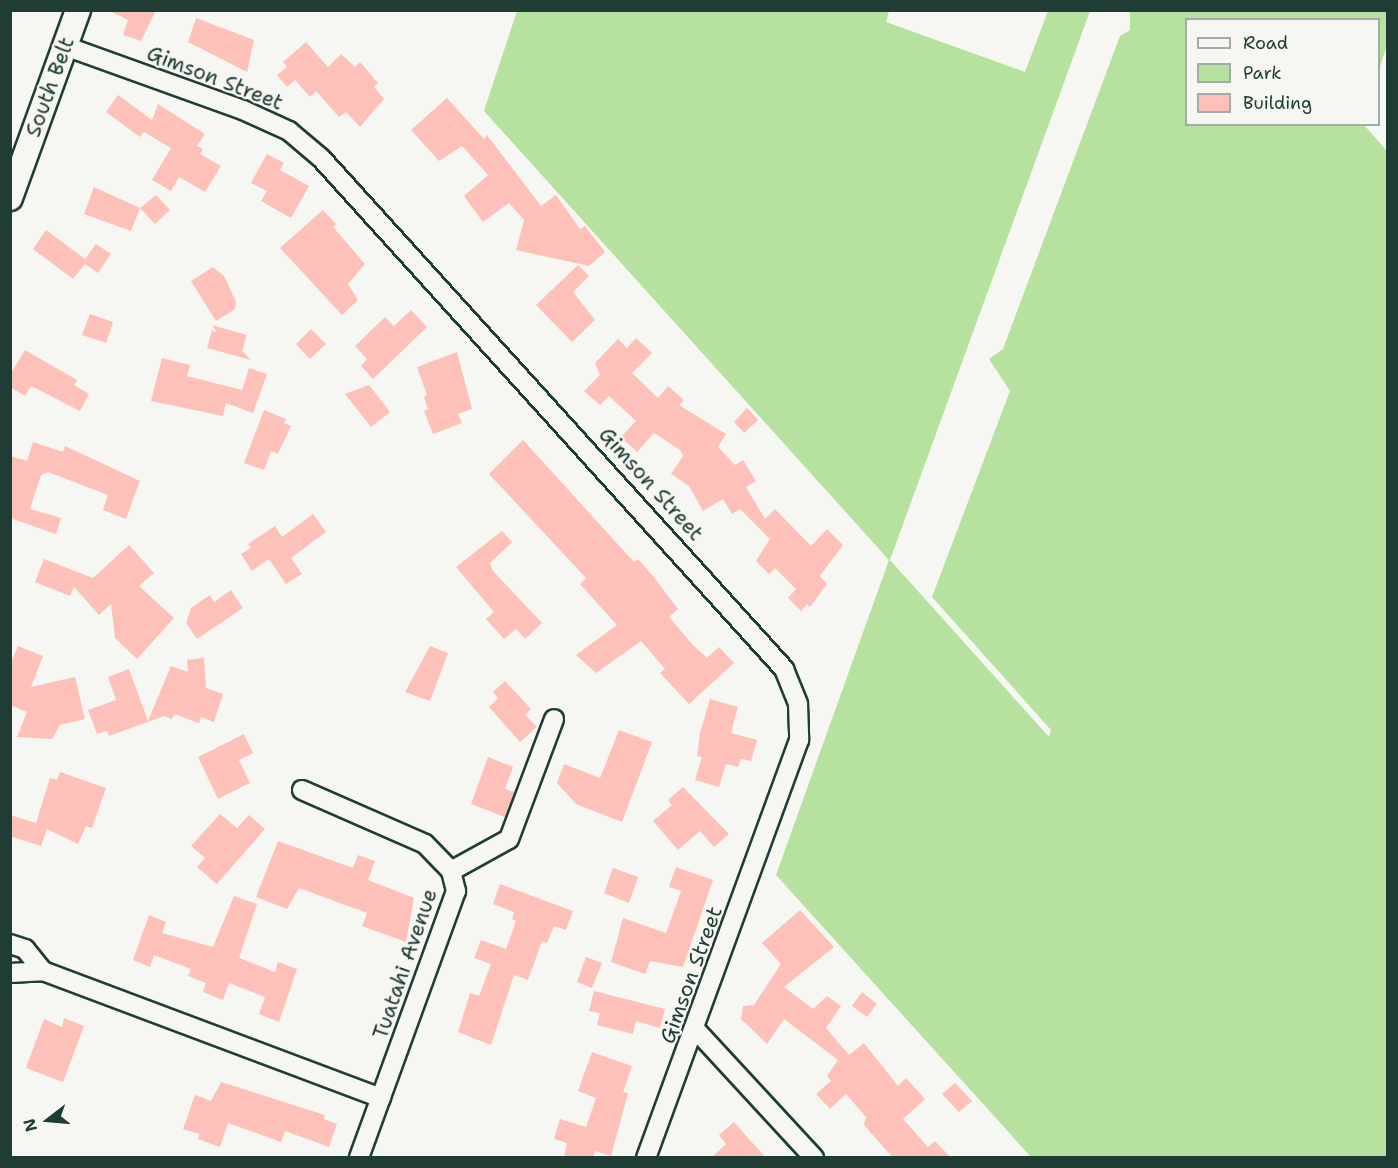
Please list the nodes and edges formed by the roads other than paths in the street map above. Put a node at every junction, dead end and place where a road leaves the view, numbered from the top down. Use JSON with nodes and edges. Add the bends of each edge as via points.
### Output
{"nodes":[{"id":1,"x":78,"y":10,"type":"edge"},
{"id":2,"x":65,"y":46,"type":"junction"},
{"id":3,"x":10,"y":198,"type":"edge"},
{"id":4,"x":554,"y":719,"type":"dead end"},
{"id":5,"x":302,"y":790,"type":"dead end"},
{"id":6,"x":451,"y":871,"type":"junction"},
{"id":7,"x":10,"y":944,"type":"edge"},
{"id":8,"x":43,"y":971,"type":"junction"},
{"id":9,"x":10,"y":973,"type":"edge"},
{"id":10,"x":696,"y":1030,"type":"junction"},
{"id":11,"x":381,"y":1098,"type":"junction"},
{"id":12,"x":359,"y":1158,"type":"edge"},
{"id":13,"x":646,"y":1158,"type":"edge"},
{"id":14,"x":814,"y":1158,"type":"edge"}],
"edges":[{"from":1,"to":2,"type":"street","name":"South Belt"},
{"from":2,"to":3,"type":"street","name":"South Belt"},
{"from":2,"to":10,"type":"street","name":"Gimson Street","via":[[243,110],[289,131],[321,158],[784,669],[798,704],[800,740]]},
{"from":4,"to":6,"type":"street","via":[[509,839]]},
{"from":5,"to":6,"type":"street","name":"Tuatahi Avenue","via":[[425,844]]},
{"from":6,"to":11,"type":"street","name":"Tuatahi Avenue","via":[[456,891],[449,917]]},
{"from":7,"to":8,"type":"street","via":[[25,949]]},
{"from":8,"to":9,"type":"street"},
{"from":8,"to":11,"type":"street"},
{"from":10,"to":13,"type":"street","name":"Gimson Street"},
{"from":10,"to":14,"type":"street"},
{"from":11,"to":12,"type":"street","name":"Tuatahi Avenue"}]}
